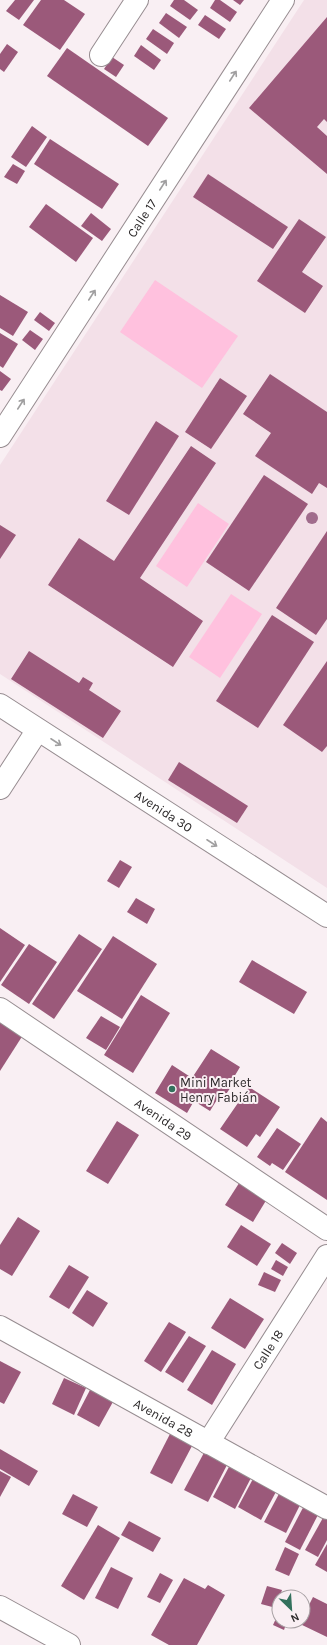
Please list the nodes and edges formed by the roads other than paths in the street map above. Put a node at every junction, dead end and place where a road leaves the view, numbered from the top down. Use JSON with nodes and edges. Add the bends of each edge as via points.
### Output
{"nodes":[{"id":1,"x":137,"y":0,"type":"edge"},
{"id":2,"x":283,"y":0,"type":"edge"},
{"id":3,"x":101,"y":55,"type":"dead end"},
{"id":4,"x":0,"y":436,"type":"edge"},
{"id":5,"x":0,"y":705,"type":"edge"},
{"id":6,"x":37,"y":731,"type":"junction"},
{"id":7,"x":0,"y":788,"type":"edge"},
{"id":8,"x":327,"y":916,"type":"edge"},
{"id":9,"x":0,"y":1009,"type":"edge"},
{"id":10,"x":327,"y":1229,"type":"edge"},
{"id":11,"x":327,"y":1256,"type":"edge"},
{"id":12,"x":0,"y":1327,"type":"edge"},
{"id":13,"x":208,"y":1443,"type":"junction"},
{"id":14,"x":327,"y":1508,"type":"edge"},
{"id":15,"x":0,"y":1607,"type":"edge"},
{"id":16,"x":69,"y":1645,"type":"edge"}],
"edges":[{"from":1,"to":3,"type":"street"},
{"from":4,"to":2,"type":"street","name":"Calle 17","one_way":true},
{"from":5,"to":6,"type":"street","name":"Avenida 30"},
{"from":6,"to":7,"type":"street"},
{"from":6,"to":8,"type":"street","name":"Avenida 30","one_way":true},
{"from":9,"to":10,"type":"street","name":"Avenida 29"},
{"from":11,"to":13,"type":"street","name":"Calle 18"},
{"from":12,"to":13,"type":"street","name":"Avenida 28"},
{"from":13,"to":14,"type":"street","name":"Avenida 28"},
{"from":15,"to":16,"type":"street"}]}
